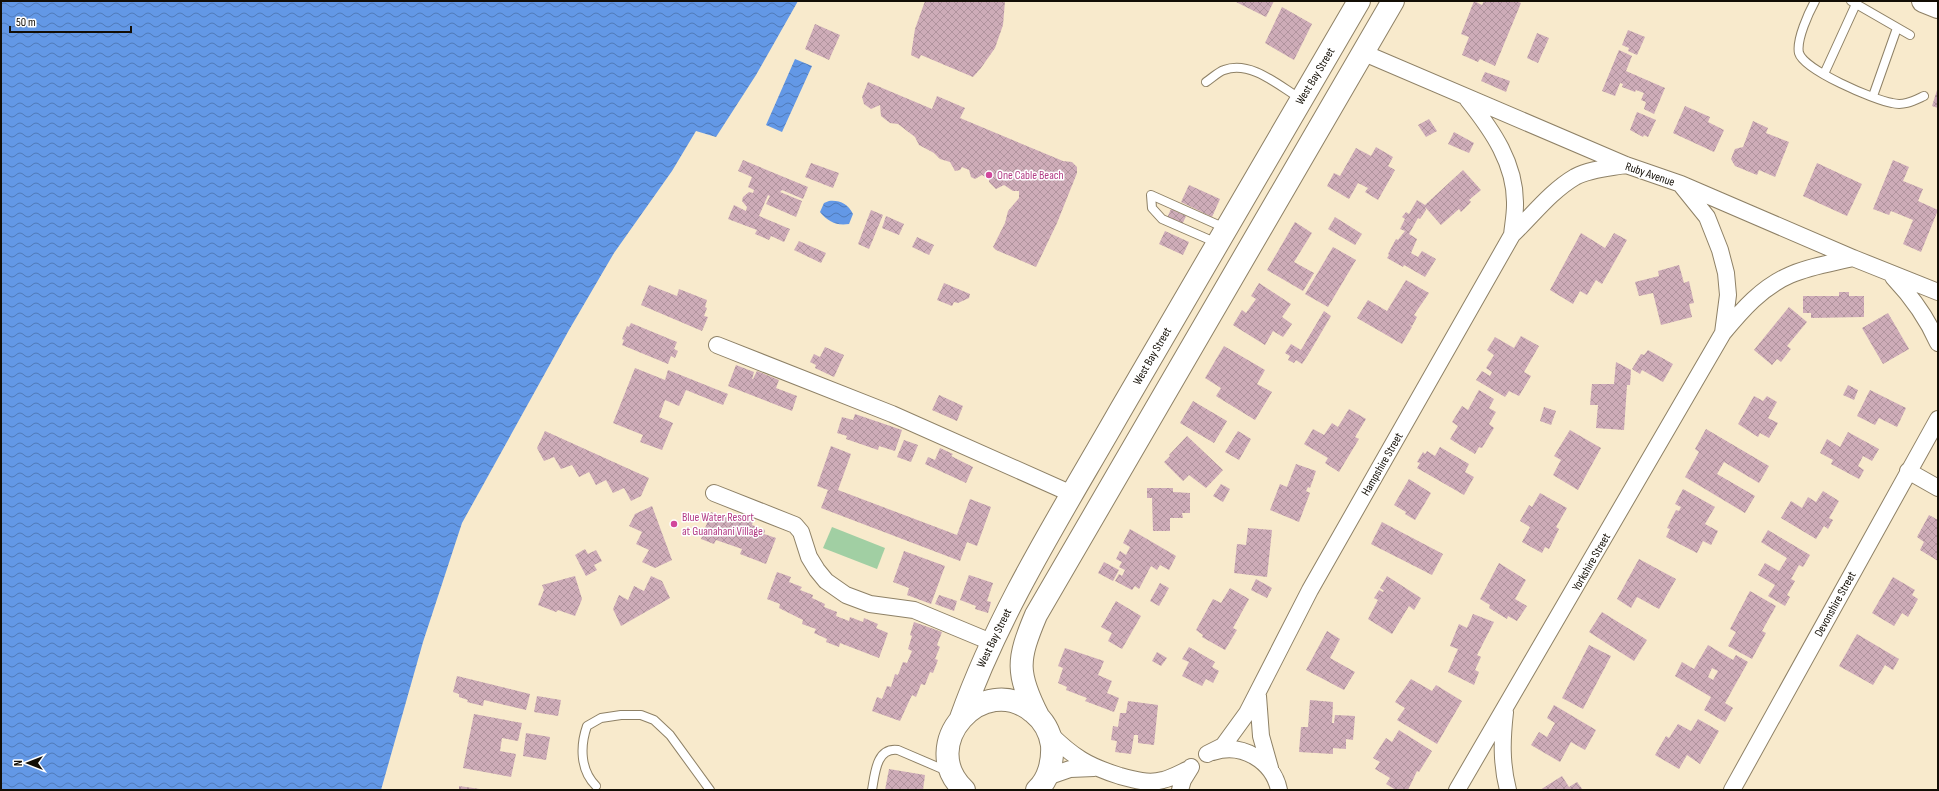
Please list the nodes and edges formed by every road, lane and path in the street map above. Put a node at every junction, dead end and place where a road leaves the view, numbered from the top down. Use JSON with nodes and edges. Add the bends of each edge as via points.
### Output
{"nodes":[{"id":1,"x":1359,"y":1,"type":"edge"},
{"id":2,"x":1393,"y":1,"type":"edge"},
{"id":3,"x":1815,"y":1,"type":"edge"},
{"id":4,"x":1923,"y":1,"type":"edge"},
{"id":5,"x":1854,"y":3,"type":"edge"},
{"id":6,"x":1938,"y":7,"type":"edge"},
{"id":7,"x":1897,"y":28,"type":"junction"},
{"id":8,"x":1910,"y":35,"type":"dead end"},
{"id":9,"x":1364,"y":53,"type":"junction"},
{"id":10,"x":1824,"y":74,"type":"junction"},
{"id":11,"x":1206,"y":82,"type":"dead end"},
{"id":12,"x":1873,"y":96,"type":"junction"},
{"id":13,"x":1924,"y":96,"type":"dead end"},
{"id":14,"x":1467,"y":97,"type":"junction"},
{"id":15,"x":1301,"y":100,"type":"junction"},
{"id":16,"x":1626,"y":165,"type":"junction"},
{"id":17,"x":1681,"y":184,"type":"junction"},
{"id":18,"x":1512,"y":235,"type":"junction"},
{"id":19,"x":1222,"y":236,"type":"junction"},
{"id":20,"x":1853,"y":258,"type":"junction"},
{"id":21,"x":1890,"y":274,"type":"junction"},
{"id":22,"x":1938,"y":292,"type":"edge"},
{"id":23,"x":1723,"y":333,"type":"junction"},
{"id":24,"x":1938,"y":343,"type":"edge"},
{"id":25,"x":718,"y":344,"type":"dead end"},
{"id":26,"x":1938,"y":419,"type":"edge"},
{"id":27,"x":1908,"y":471,"type":"junction"},
{"id":28,"x":1938,"y":488,"type":"edge"},
{"id":29,"x":714,"y":493,"type":"dead end"},
{"id":30,"x":1072,"y":494,"type":"junction"},
{"id":31,"x":991,"y":642,"type":"junction"},
{"id":32,"x":1258,"y":696,"type":"junction"},
{"id":33,"x":1506,"y":707,"type":"junction"},
{"id":34,"x":960,"y":718,"type":"junction"},
{"id":35,"x":1044,"y":725,"type":"junction"},
{"id":36,"x":1207,"y":754,"type":"junction"},
{"id":37,"x":1094,"y":768,"type":"junction"},
{"id":38,"x":1188,"y":769,"type":"junction"},
{"id":39,"x":947,"y":770,"type":"edge"},
{"id":40,"x":1133,"y":779,"type":"junction"},
{"id":41,"x":1277,"y":782,"type":"edge"},
{"id":42,"x":1042,"y":783,"type":"edge"},
{"id":43,"x":596,"y":786,"type":"dead end"},
{"id":44,"x":710,"y":790,"type":"edge"},
{"id":45,"x":872,"y":790,"type":"edge"},
{"id":46,"x":964,"y":790,"type":"edge"},
{"id":47,"x":1151,"y":790,"type":"edge"},
{"id":48,"x":1180,"y":790,"type":"edge"},
{"id":49,"x":1457,"y":790,"type":"edge"},
{"id":50,"x":1508,"y":790,"type":"edge"},
{"id":51,"x":1732,"y":790,"type":"edge"}],
"edges":[{"from":1,"to":15,"type":"main road","name":"West Bay Street"},
{"from":2,"to":9,"type":"main road"},
{"from":3,"to":10,"type":"lane","via":[[1799,40],[1800,54],[1809,66]]},
{"from":4,"to":6,"type":"main road"},
{"from":5,"to":7,"type":"lane"},
{"from":5,"to":10,"type":"lane"},
{"from":7,"to":8,"type":"lane"},
{"from":7,"to":12,"type":"lane"},
{"from":9,"to":14,"type":"street","name":"Ruby Avenue"},
{"from":9,"to":35,"type":"main road","via":[[1036,615],[1023,650],[1021,666],[1024,686]]},
{"from":10,"to":12,"type":"lane","via":[[1842,85]]},
{"from":11,"to":15,"type":"lane","via":[[1223,70],[1235,67],[1249,68]]},
{"from":12,"to":13,"type":"lane","via":[[1891,103],[1906,104]]},
{"from":14,"to":16,"type":"street","name":"Ruby Avenue"},
{"from":14,"to":18,"type":"street","name":"Hampshire Street","via":[[1498,140],[1513,180],[1515,204]]},
{"from":15,"to":19,"type":"main road","name":"West Bay Street"},
{"from":16,"to":17,"type":"street","name":"Ruby Avenue"},
{"from":16,"to":18,"type":"street","name":"Hampshire Street","via":[[1590,171],[1576,177],[1558,189]]},
{"from":17,"to":20,"type":"street","name":"Ruby Avenue"},
{"from":17,"to":23,"type":"street","name":"Yorkshire Street","via":[[1707,217],[1720,250],[1728,295]]},
{"from":18,"to":32,"type":"street","name":"Hampshire Street","via":[[1310,590]]},
{"from":19,"to":19,"type":"lane","via":[[1162,219],[1152,208],[1151,195]]},
{"from":19,"to":30,"type":"main road","name":"West Bay Street"},
{"from":20,"to":21,"type":"street","name":"Ruby Avenue"},
{"from":20,"to":23,"type":"street","name":"Yorkshire Street","via":[[1790,275],[1771,285],[1744,308]]},
{"from":21,"to":22,"type":"street","name":"Ruby Avenue"},
{"from":21,"to":24,"type":"street","via":[[1912,298],[1930,325]]},
{"from":23,"to":33,"type":"street","name":"Yorkshire Street"},
{"from":25,"to":30,"type":"street","via":[[892,414]]},
{"from":26,"to":27,"type":"street","name":"Devonshire Street"},
{"from":27,"to":28,"type":"street"},
{"from":27,"to":51,"type":"street","name":"Devonshire Street"},
{"from":29,"to":31,"type":"street","via":[[795,525],[801,532],[809,557],[817,570],[826,581],[846,595],[870,604],[914,610]]},
{"from":30,"to":31,"type":"main road","name":"West Bay Street"},
{"from":31,"to":34,"type":"main road","name":"West Bay Street"},
{"from":32,"to":36,"type":"street","name":"Hampshire Street","via":[[1223,746]]},
{"from":32,"to":41,"type":"street","via":[[1261,736]]},
{"from":33,"to":49,"type":"street","name":"Yorkshire Street"},
{"from":33,"to":50,"type":"street","via":[[1502,745]]},
{"from":34,"to":35,"type":"main road","via":[[975,706],[993,700],[1005,700],[1029,708]]},
{"from":34,"to":39,"type":"main road","name":"West Bay Street","via":[[950,739]]},
{"from":35,"to":37,"type":"street","via":[[1070,752]]},
{"from":35,"to":42,"type":"main road","via":[[1052,753]]},
{"from":36,"to":38,"type":"street","name":"Hampshire Street"},
{"from":36,"to":41,"type":"street","via":[[1231,749],[1245,752],[1259,758]]},
{"from":37,"to":40,"type":"street"},
{"from":37,"to":42,"type":"street","via":[[1070,769]]},
{"from":38,"to":40,"type":"street","via":[[1162,780],[1147,782]]},
{"from":38,"to":48,"type":"street"},
{"from":39,"to":45,"type":"lane","via":[[890,749],[879,759]]},
{"from":39,"to":46,"type":"main road","via":[[951,770]]},
{"from":40,"to":47,"type":"street"},
{"from":43,"to":44,"type":"lane","via":[[585,769],[583,757],[582,740],[587,726],[601,718],[641,715],[654,720],[670,735]]}]}
